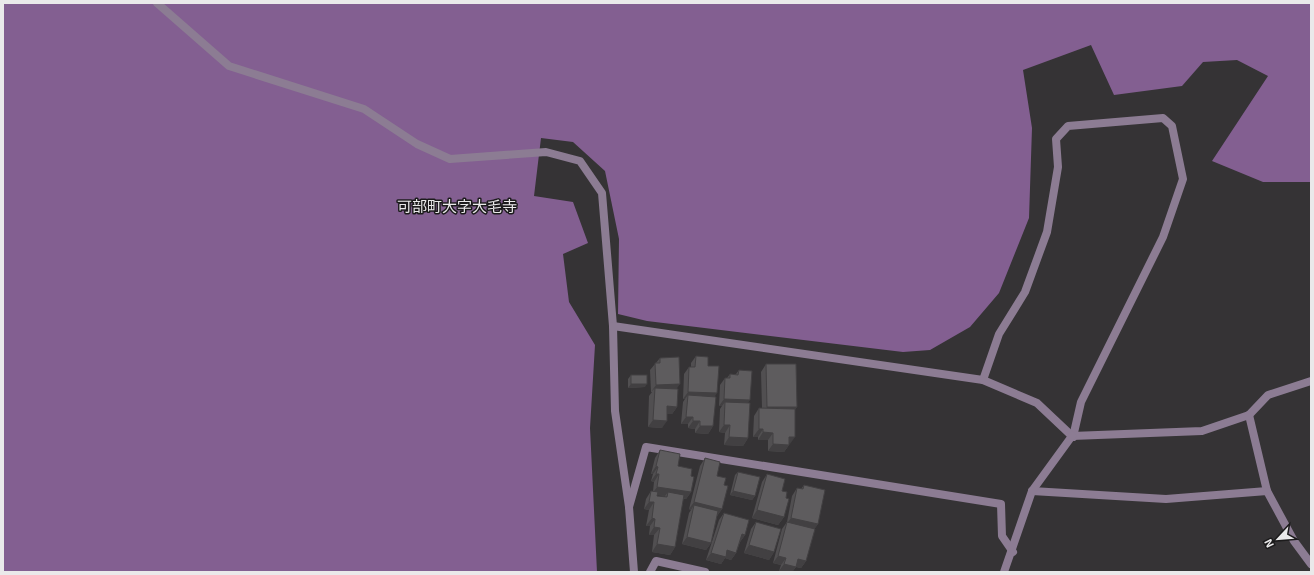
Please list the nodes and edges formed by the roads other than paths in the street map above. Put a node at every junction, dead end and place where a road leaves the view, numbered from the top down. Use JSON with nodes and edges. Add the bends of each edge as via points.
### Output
{"nodes":[{"id":1,"x":157,"y":3,"type":"edge"},
{"id":2,"x":613,"y":326,"type":"junction"},
{"id":3,"x":983,"y":380,"type":"junction"},
{"id":4,"x":1311,"y":381,"type":"edge"},
{"id":5,"x":1249,"y":415,"type":"junction"},
{"id":6,"x":1072,"y":436,"type":"junction"},
{"id":7,"x":1032,"y":491,"type":"junction"},
{"id":8,"x":1267,"y":491,"type":"junction"},
{"id":9,"x":629,"y":507,"type":"junction"},
{"id":10,"x":1012,"y":552,"type":"junction"},
{"id":11,"x":1311,"y":564,"type":"edge"},
{"id":12,"x":634,"y":572,"type":"edge"},
{"id":13,"x":650,"y":572,"type":"edge"},
{"id":14,"x":705,"y":572,"type":"edge"},
{"id":15,"x":1004,"y":572,"type":"edge"}],
"edges":[{"from":1,"to":2,"type":"street","via":[[229,66],[364,109],[417,144],[450,159],[546,152],[580,161],[602,193]]},
{"from":2,"to":3,"type":"street"},
{"from":2,"to":9,"type":"street","via":[[615,411]]},
{"from":3,"to":6,"type":"street","via":[[1037,402]]},
{"from":3,"to":6,"type":"street","via":[[999,334],[1025,292],[1047,232],[1058,167],[1056,139],[1068,126],[1163,118],[1172,126],[1183,179],[1163,237],[1081,402]]},
{"from":4,"to":5,"type":"street","via":[[1268,395]]},
{"from":5,"to":6,"type":"street","via":[[1202,430]]},
{"from":5,"to":8,"type":"street"},
{"from":6,"to":7,"type":"street"},
{"from":7,"to":8,"type":"street","via":[[1166,499]]},
{"from":7,"to":10,"type":"street"},
{"from":8,"to":11,"type":"street","via":[[1294,541]]},
{"from":9,"to":10,"type":"street","via":[[646,447],[1002,504],[1002,536]]},
{"from":9,"to":12,"type":"street"},
{"from":10,"to":15,"type":"street"},
{"from":13,"to":14,"type":"street","via":[[656,562]]}]}
